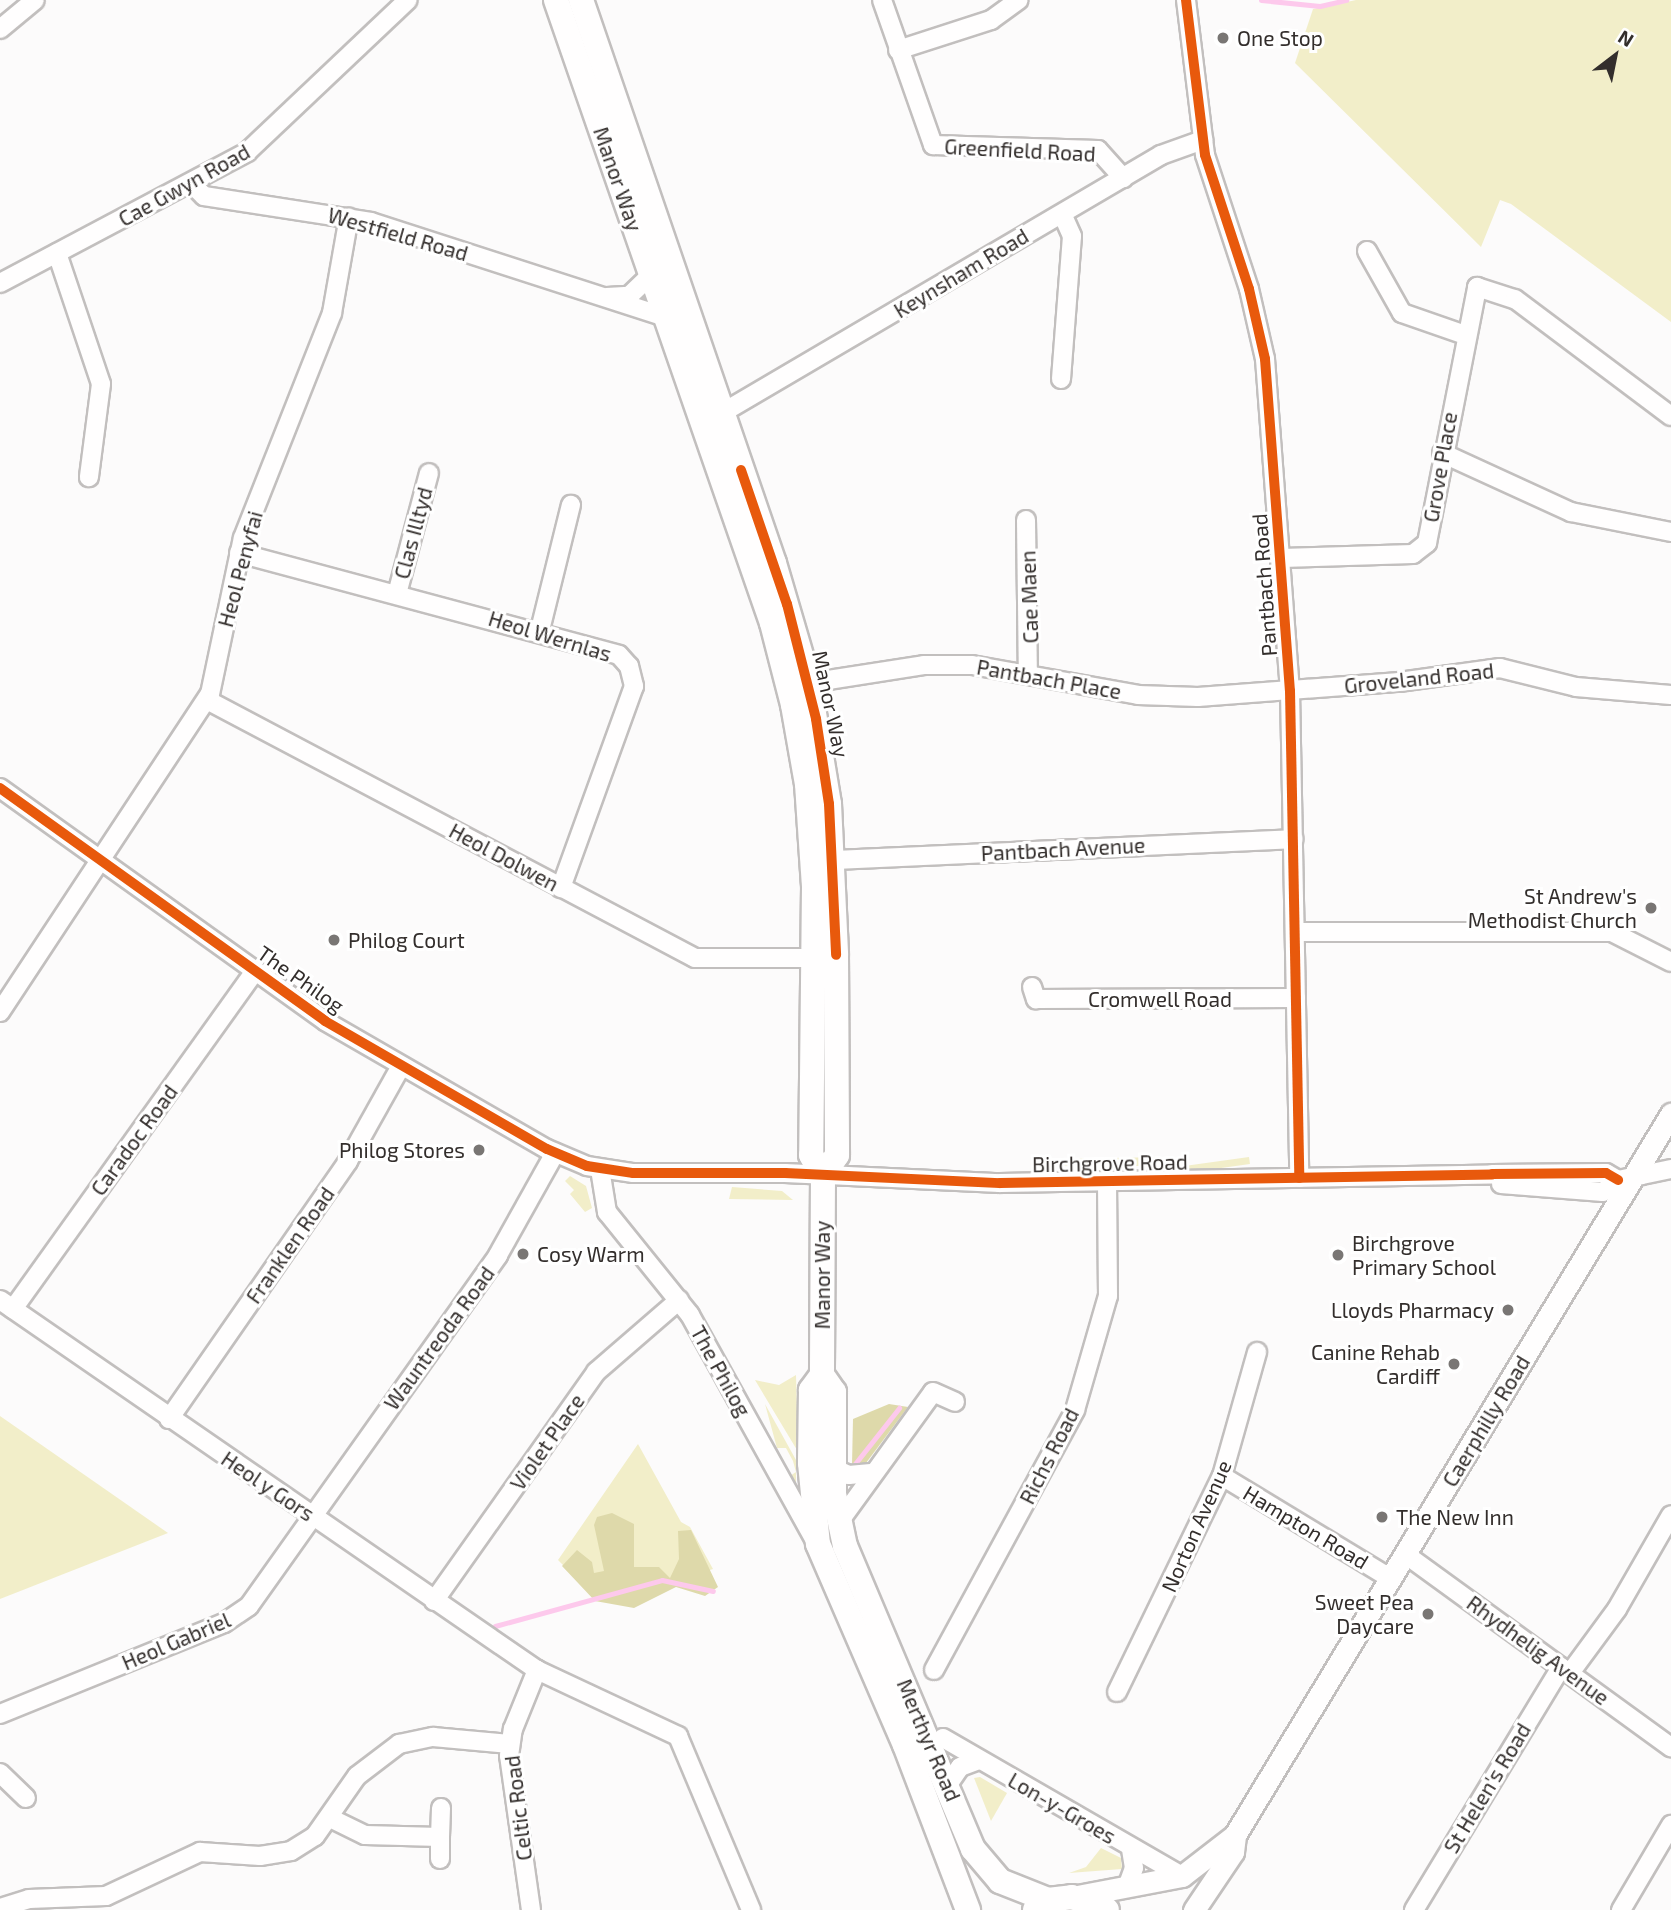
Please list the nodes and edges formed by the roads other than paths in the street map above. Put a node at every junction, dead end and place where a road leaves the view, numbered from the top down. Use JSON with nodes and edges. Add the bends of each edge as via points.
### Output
{"nodes":[{"id":1,"x":35,"y":0,"type":"edge"},
{"id":2,"x":408,"y":0,"type":"edge"},
{"id":3,"x":556,"y":0,"type":"edge"},
{"id":4,"x":581,"y":0,"type":"edge"},
{"id":5,"x":883,"y":0,"type":"edge"},
{"id":6,"x":1019,"y":0,"type":"edge"},
{"id":7,"x":1186,"y":0,"type":"edge"},
{"id":8,"x":0,"y":29,"type":"edge"},
{"id":9,"x":898,"y":50,"type":"junction"},
{"id":10,"x":1203,"y":140,"type":"junction"},
{"id":11,"x":1123,"y":178,"type":"junction"},
{"id":12,"x":192,"y":184,"type":"junction"},
{"id":13,"x":1062,"y":214,"type":"junction"},
{"id":14,"x":349,"y":217,"type":"junction"},
{"id":15,"x":1367,"y":251,"type":"dead end"},
{"id":16,"x":57,"y":253,"type":"junction"},
{"id":17,"x":651,"y":275,"type":"junction"},
{"id":18,"x":0,"y":283,"type":"edge"},
{"id":19,"x":604,"y":298,"type":"junction"},
{"id":20,"x":666,"y":317,"type":"junction"},
{"id":21,"x":1465,"y":335,"type":"junction"},
{"id":22,"x":1061,"y":379,"type":"dead end"},
{"id":23,"x":722,"y":413,"type":"junction"},
{"id":24,"x":1671,"y":416,"type":"edge"},
{"id":25,"x":1442,"y":453,"type":"junction"},
{"id":26,"x":429,"y":473,"type":"dead end"},
{"id":27,"x":89,"y":477,"type":"dead end"},
{"id":28,"x":571,"y":505,"type":"dead end"},
{"id":29,"x":1026,"y":520,"type":"dead end"},
{"id":30,"x":1671,"y":532,"type":"edge"},
{"id":31,"x":239,"y":553,"type":"junction"},
{"id":32,"x":1282,"y":558,"type":"junction"},
{"id":33,"x":397,"y":594,"type":"junction"},
{"id":34,"x":540,"y":630,"type":"junction"},
{"id":35,"x":1028,"y":673,"type":"junction"},
{"id":36,"x":809,"y":683,"type":"junction"},
{"id":37,"x":1290,"y":691,"type":"junction"},
{"id":38,"x":1671,"y":695,"type":"edge"},
{"id":39,"x":207,"y":700,"type":"junction"},
{"id":40,"x":0,"y":788,"type":"edge"},
{"id":41,"x":1294,"y":839,"type":"junction"},
{"id":42,"x":832,"y":860,"type":"junction"},
{"id":43,"x":103,"y":862,"type":"junction"},
{"id":44,"x":561,"y":888,"type":"junction"},
{"id":45,"x":1295,"y":932,"type":"junction"},
{"id":46,"x":814,"y":958,"type":"junction"},
{"id":47,"x":1671,"y":961,"type":"edge"},
{"id":48,"x":255,"y":971,"type":"junction"},
{"id":49,"x":1032,"y":987,"type":"dead end"},
{"id":50,"x":1296,"y":998,"type":"junction"},
{"id":51,"x":0,"y":1012,"type":"edge"},
{"id":52,"x":401,"y":1066,"type":"junction"},
{"id":53,"x":1671,"y":1114,"type":"edge"},
{"id":54,"x":555,"y":1153,"type":"junction"},
{"id":55,"x":600,"y":1169,"type":"junction"},
{"id":56,"x":823,"y":1176,"type":"junction"},
{"id":57,"x":1666,"y":1176,"type":"edge"},
{"id":58,"x":1299,"y":1178,"type":"junction"},
{"id":59,"x":1626,"y":1179,"type":"junction"},
{"id":60,"x":1107,"y":1182,"type":"junction"},
{"id":61,"x":679,"y":1300,"type":"junction"},
{"id":62,"x":6,"y":1304,"type":"edge"},
{"id":63,"x":1257,"y":1352,"type":"dead end"},
{"id":64,"x":822,"y":1375,"type":"junction"},
{"id":65,"x":955,"y":1402,"type":"dead end"},
{"id":66,"x":169,"y":1419,"type":"junction"},
{"id":67,"x":833,"y":1468,"type":"junction"},
{"id":68,"x":871,"y":1473,"type":"junction"},
{"id":69,"x":1222,"y":1476,"type":"junction"},
{"id":70,"x":312,"y":1516,"type":"junction"},
{"id":71,"x":839,"y":1522,"type":"junction"},
{"id":72,"x":1668,"y":1527,"type":"edge"},
{"id":73,"x":818,"y":1544,"type":"junction"},
{"id":74,"x":845,"y":1546,"type":"joint"},
{"id":75,"x":1405,"y":1555,"type":"junction"},
{"id":76,"x":1390,"y":1578,"type":"junction"},
{"id":77,"x":434,"y":1601,"type":"junction"},
{"id":78,"x":537,"y":1670,"type":"junction"},
{"id":79,"x":934,"y":1670,"type":"dead end"},
{"id":80,"x":1565,"y":1670,"type":"junction"},
{"id":81,"x":1117,"y":1692,"type":"dead end"},
{"id":82,"x":0,"y":1714,"type":"edge"},
{"id":83,"x":943,"y":1738,"type":"dead end"},
{"id":84,"x":510,"y":1744,"type":"junction"},
{"id":85,"x":1671,"y":1747,"type":"edge"},
{"id":86,"x":979,"y":1760,"type":"junction"},
{"id":87,"x":0,"y":1773,"type":"edge"},
{"id":88,"x":949,"y":1783,"type":"junction"},
{"id":89,"x":26,"y":1798,"type":"dead end"},
{"id":90,"x":441,"y":1808,"type":"dead end"},
{"id":91,"x":330,"y":1818,"type":"junction"},
{"id":92,"x":1671,"y":1825,"type":"edge"},
{"id":93,"x":1235,"y":1835,"type":"junction"},
{"id":94,"x":440,"y":1837,"type":"junction"},
{"id":95,"x":1131,"y":1848,"type":"junction"},
{"id":96,"x":440,"y":1859,"type":"dead end"},
{"id":97,"x":1182,"y":1876,"type":"junction"},
{"id":98,"x":1127,"y":1886,"type":"junction"},
{"id":99,"x":1051,"y":1902,"type":"edge"},
{"id":100,"x":0,"y":1908,"type":"edge"},
{"id":101,"x":531,"y":1910,"type":"edge"},
{"id":102,"x":751,"y":1910,"type":"edge"},
{"id":103,"x":968,"y":1910,"type":"edge"},
{"id":104,"x":1107,"y":1910,"type":"edge"},
{"id":105,"x":1194,"y":1910,"type":"edge"},
{"id":106,"x":1414,"y":1910,"type":"edge"},
{"id":107,"x":1621,"y":1910,"type":"edge"}],
"edges":[{"from":1,"to":8,"type":"street"},
{"from":2,"to":12,"type":"street","name":"Cae Gwyn Road","via":[[268,136]]},
{"from":3,"to":17,"type":"highway","name":"Manor Way"},
{"from":4,"to":23,"type":"highway","name":"Manor Way"},
{"from":5,"to":9,"type":"street","name":"Greenfield Road"},
{"from":6,"to":9,"type":"street","via":[[991,20]]},
{"from":7,"to":10,"type":"street","name":"Pantbach Road"},
{"from":9,"to":11,"type":"street","name":"Greenfield Road","via":[[933,145],[1098,149]]},
{"from":10,"to":11,"type":"street","name":"Keynsham Road","via":[[1161,155]]},
{"from":10,"to":32,"type":"street","name":"Pantbach Road","via":[[1262,341]]},
{"from":11,"to":13,"type":"street","name":"Keynsham Road"},
{"from":12,"to":14,"type":"street","name":"Westfield Road","via":[[204,196]]},
{"from":12,"to":16,"type":"street","name":"Cae Gwyn Road"},
{"from":13,"to":22,"type":"street","via":[[1072,236]]},
{"from":13,"to":23,"type":"street","name":"Keynsham Road"},
{"from":14,"to":19,"type":"street","name":"Westfield Road"},
{"from":14,"to":31,"type":"street","name":"Heol Penyfai","via":[[332,313]]},
{"from":15,"to":21,"type":"street","via":[[1402,313]]},
{"from":16,"to":18,"type":"street","name":"Cae Gwyn Road"},
{"from":16,"to":27,"type":"street","via":[[101,384]]},
{"from":17,"to":19,"type":"street","via":[[629,296]]},
{"from":17,"to":20,"type":"highway","name":"Manor Way"},
{"from":19,"to":20,"type":"street","name":"Westfield Road"},
{"from":20,"to":46,"type":"highway","name":"Manor Way","via":[[772,623],[793,705],[807,784]]},
{"from":21,"to":24,"type":"street","name":"Grove Place","via":[[1477,287],[1515,299]]},
{"from":21,"to":25,"type":"street","name":"Grove Place"},
{"from":23,"to":36,"type":"highway","name":"Manor Way"},
{"from":25,"to":30,"type":"street","via":[[1571,512]]},
{"from":25,"to":32,"type":"street","name":"Grove Place","via":[[1427,543],[1413,554]]},
{"from":26,"to":33,"type":"street","name":"Clas Illtyd"},
{"from":28,"to":34,"type":"street"},
{"from":29,"to":35,"type":"street","name":"Cae Maen"},
{"from":31,"to":33,"type":"street","name":"Heol Wernlas"},
{"from":31,"to":39,"type":"street","name":"Heol Penyfai"},
{"from":32,"to":37,"type":"street","name":"Pantbach Road"},
{"from":33,"to":34,"type":"street","name":"Heol Wernlas"},
{"from":34,"to":44,"type":"street","name":"Heol Wernlas","via":[[619,655],[629,666],[634,686]]},
{"from":35,"to":36,"type":"street","name":"Pantbach Place","via":[[942,664]]},
{"from":35,"to":37,"type":"street","name":"Pantbach Place","via":[[1165,698]]},
{"from":36,"to":42,"type":"highway","name":"Manor Way"},
{"from":37,"to":38,"type":"street","name":"Groveland Road","via":[[1500,667],[1576,687]]},
{"from":37,"to":41,"type":"street","name":"Pantbach Road"},
{"from":39,"to":43,"type":"street","name":"Heol Penyfai"},
{"from":39,"to":44,"type":"street","name":"Heol Dolwen"},
{"from":40,"to":43,"type":"street","name":"The Philog"},
{"from":41,"to":42,"type":"street","name":"Pantbach Avenue"},
{"from":41,"to":45,"type":"street","name":"Pantbach Road"},
{"from":42,"to":56,"type":"highway","name":"Manor Way","via":[[837,1155]]},
{"from":43,"to":48,"type":"street","name":"The Philog"},
{"from":43,"to":51,"type":"street","name":"Heol Penyfai"},
{"from":44,"to":46,"type":"street","name":"Heol Dolwen","via":[[695,958]]},
{"from":45,"to":47,"type":"street","via":[[1612,932]]},
{"from":45,"to":50,"type":"street","name":"Pantbach Road"},
{"from":46,"to":56,"type":"highway","name":"Manor Way","via":[[811,1154]]},
{"from":48,"to":52,"type":"street","name":"The Philog"},
{"from":48,"to":62,"type":"street","name":"Caradoc Road"},
{"from":49,"to":50,"type":"street","name":"Cromwell Road","via":[[1036,999]]},
{"from":50,"to":58,"type":"street","name":"Pantbach Road"},
{"from":52,"to":54,"type":"street","name":"The Philog"},
{"from":52,"to":66,"type":"street","name":"Franklen Road","via":[[348,1161]]},
{"from":53,"to":59,"type":"main road","name":"Caerphilly Road"},
{"from":54,"to":55,"type":"street","name":"The Philog"},
{"from":54,"to":70,"type":"street","name":"Wauntreoda Road","via":[[498,1255]]},
{"from":55,"to":56,"type":"street","name":"Birchgrove Road"},
{"from":55,"to":61,"type":"street","name":"The Philog","via":[[607,1212]]},
{"from":56,"to":60,"type":"street","name":"Birchgrove Road"},
{"from":56,"to":64,"type":"highway","name":"Manor Way"},
{"from":57,"to":59,"type":"street","name":"Birchgrove Road"},
{"from":58,"to":59,"type":"street","name":"Birchgrove Road","via":[[1606,1173]]},
{"from":58,"to":60,"type":"street","name":"Birchgrove Road"},
{"from":59,"to":75,"type":"main road","name":"Caerphilly Road"},
{"from":60,"to":79,"type":"street","name":"Richs Road","via":[[1108,1296],[1075,1410]]},
{"from":61,"to":73,"type":"street","name":"The Philog","via":[[728,1377]]},
{"from":61,"to":77,"type":"street","name":"Violet Place","via":[[596,1372]]},
{"from":62,"to":66,"type":"street","name":"Heol y Gors"},
{"from":63,"to":69,"type":"street","name":"Norton Avenue"},
{"from":64,"to":67,"type":"highway","name":"Manor Way","via":[[834,1392]]},
{"from":64,"to":73,"type":"highway","name":"Manor Way","via":[[811,1390],[810,1463]]},
{"from":65,"to":68,"type":"street","via":[[933,1392]]},
{"from":66,"to":70,"type":"street","name":"Heol y Gors"},
{"from":67,"to":68,"type":"street","via":[[849,1475]]},
{"from":67,"to":71,"type":"highway","name":"Manor Way"},
{"from":68,"to":71,"type":"street"},
{"from":69,"to":76,"type":"street","name":"Hampton Road"},
{"from":69,"to":81,"type":"street","name":"Norton Avenue"},
{"from":70,"to":77,"type":"street","name":"Heol y Gors"},
{"from":70,"to":82,"type":"street","name":"Heol Gabriel","via":[[238,1616]]},
{"from":71,"to":74,"type":"highway","name":"Manor Way"},
{"from":72,"to":80,"type":"street","name":"St Helen's Road","via":[[1617,1609]]},
{"from":73,"to":103,"type":"highway","name":"Merthyr Road","via":[[936,1821]]},
{"from":74,"to":88,"type":"highway","name":"Merthyr Road"},
{"from":75,"to":76,"type":"main road","name":"Caerphilly Road"},
{"from":75,"to":80,"type":"street","name":"Rhydhelig Avenue"},
{"from":76,"to":93,"type":"main road","name":"Caerphilly Road"},
{"from":77,"to":78,"type":"street","name":"Heol y Gors"},
{"from":78,"to":84,"type":"street","name":"Celtic Road"},
{"from":78,"to":102,"type":"street","name":"Heol y Gors","via":[[678,1736]]},
{"from":80,"to":85,"type":"street","name":"Rhydhelig Avenue"},
{"from":80,"to":106,"type":"street","name":"St Helen's Road"},
{"from":83,"to":86,"type":"street","name":"Lon-y-Groes"},
{"from":84,"to":91,"type":"street","via":[[433,1737],[399,1744],[357,1776]]},
{"from":84,"to":101,"type":"street","name":"Celtic Road"},
{"from":86,"to":88,"type":"street","via":[[960,1767]]},
{"from":86,"to":95,"type":"street","name":"Lon-y-Groes"},
{"from":87,"to":89,"type":"street"},
{"from":88,"to":99,"type":"highway","name":"Merthyr Road","via":[[984,1866],[1007,1885]]},
{"from":90,"to":94,"type":"street"},
{"from":91,"to":94,"type":"street","via":[[365,1835]]},
{"from":91,"to":100,"type":"street","via":[[291,1851],[260,1856],[200,1852],[115,1894],[29,1899]]},
{"from":92,"to":107,"type":"street"},
{"from":93,"to":97,"type":"main road","name":"Caerphilly Road"},
{"from":93,"to":105,"type":"main road","name":"Caerphilly Road","via":[[1233,1852]]},
{"from":94,"to":96,"type":"street"},
{"from":95,"to":97,"type":"street","name":"Lon-y-Groes"},
{"from":95,"to":98,"type":"street","via":[[1134,1868]]},
{"from":97,"to":98,"type":"main road","name":"Caerphilly Road"},
{"from":98,"to":99,"type":"main road","name":"Caerphilly Road"},
{"from":99,"to":104,"type":"highway","name":"Merthyr Road"}]}
